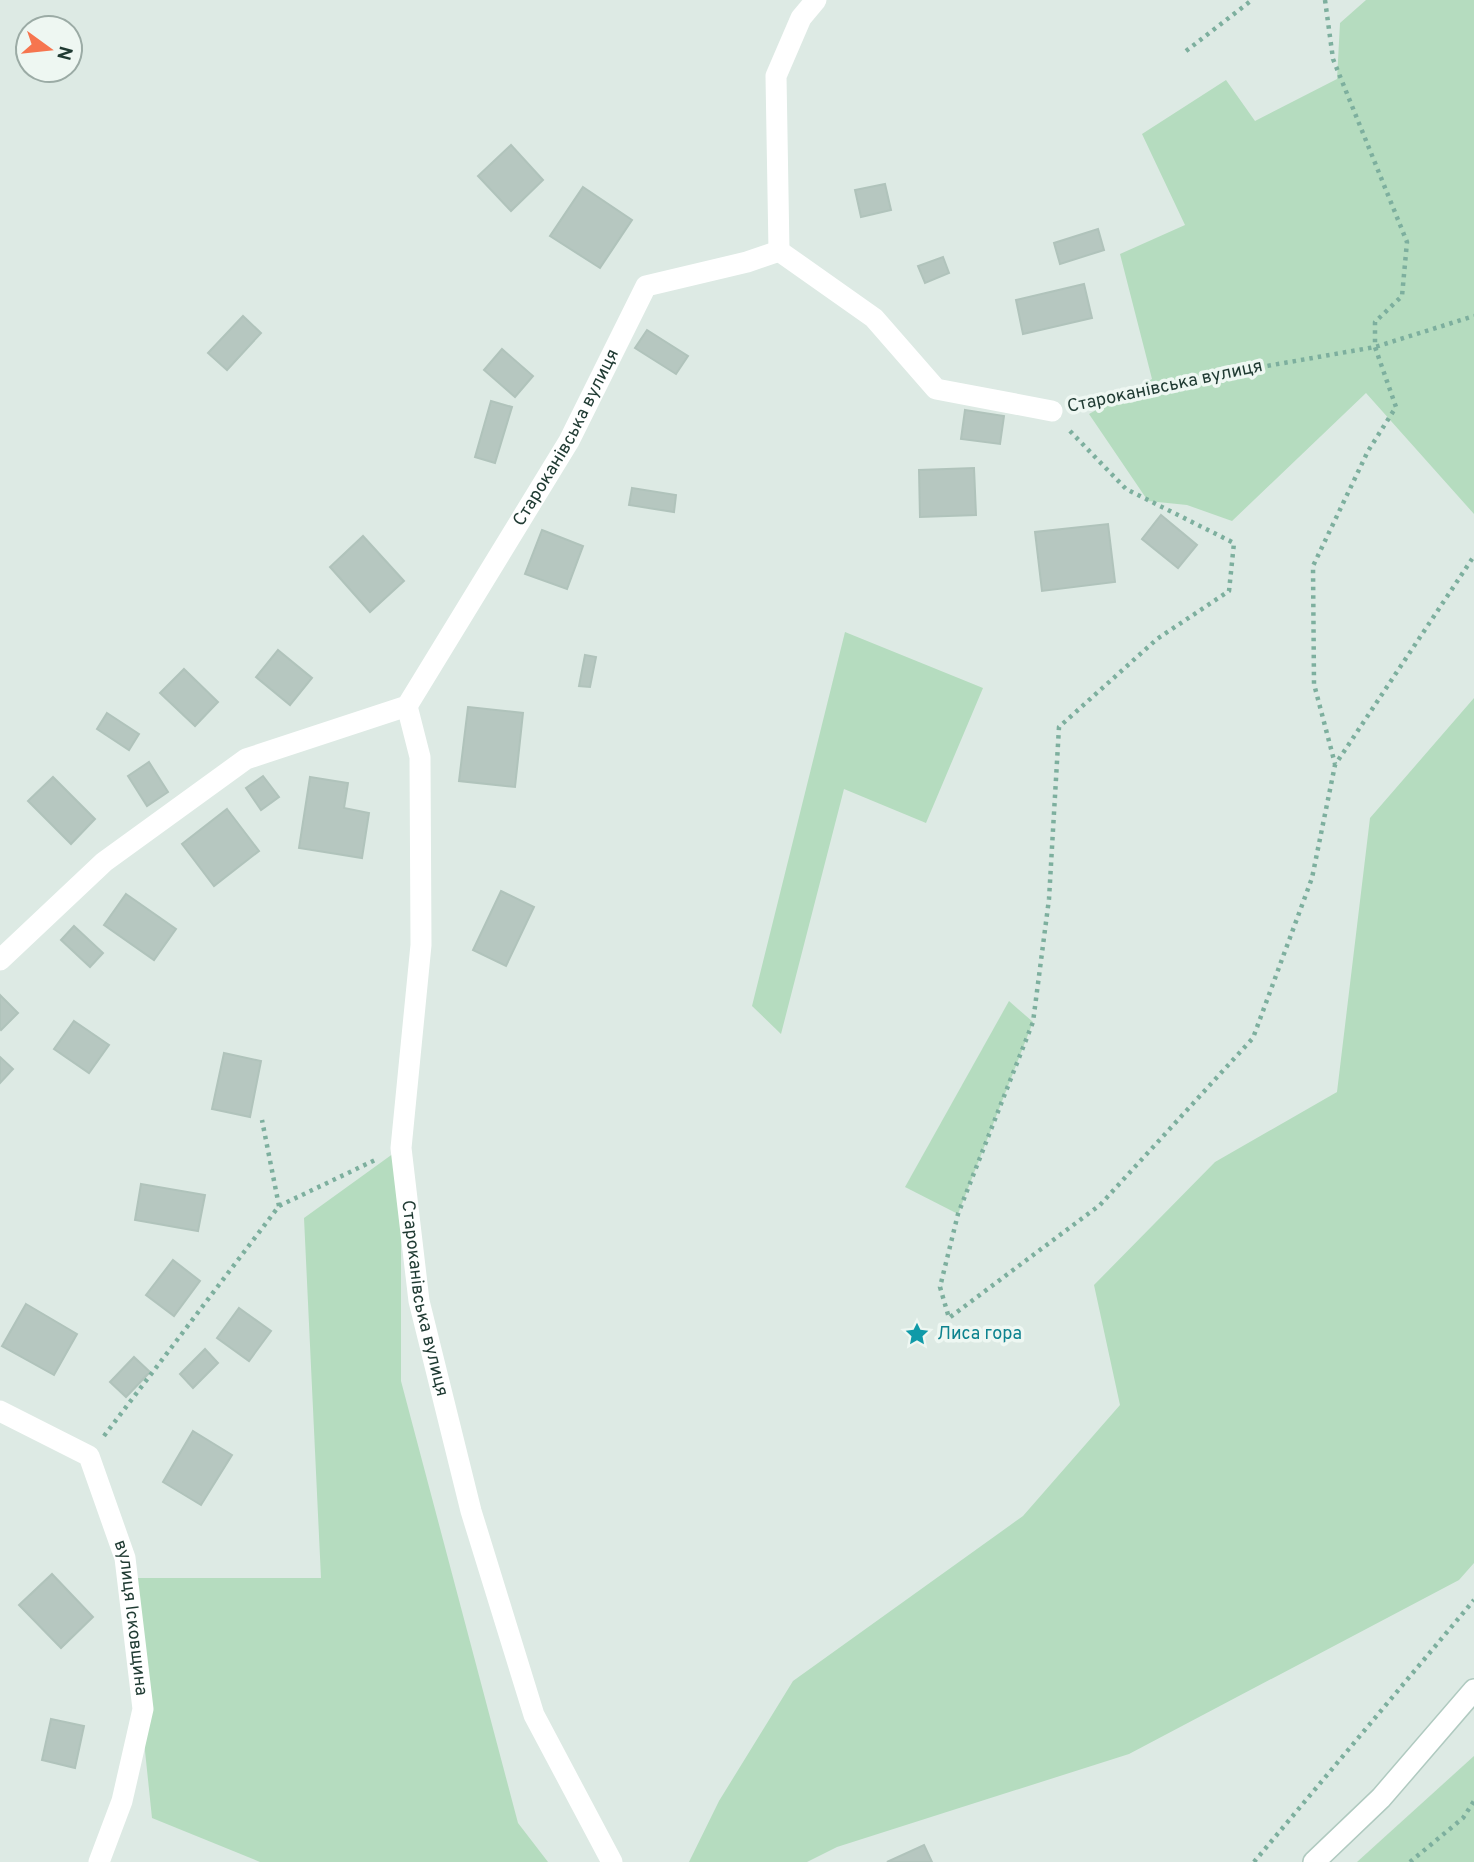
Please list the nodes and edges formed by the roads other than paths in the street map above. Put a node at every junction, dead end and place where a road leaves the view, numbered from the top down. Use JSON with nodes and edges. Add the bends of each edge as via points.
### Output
{"nodes":[{"id":1,"x":816,"y":0,"type":"edge"},
{"id":2,"x":779,"y":251,"type":"junction"},
{"id":3,"x":1052,"y":411,"type":"road end"},
{"id":4,"x":407,"y":706,"type":"junction"},
{"id":5,"x":0,"y":960,"type":"edge"},
{"id":6,"x":0,"y":1411,"type":"edge"},
{"id":7,"x":1474,"y":1690,"type":"edge"},
{"id":8,"x":99,"y":1862,"type":"edge"},
{"id":9,"x":612,"y":1862,"type":"edge"},
{"id":10,"x":1314,"y":1862,"type":"edge"}],
"edges":[{"from":1,"to":2,"type":"street","via":[[801,18],[776,76]]},
{"from":2,"to":3,"type":"street","name":"Староканівська вулиця","via":[[874,318],[936,389]]},
{"from":2,"to":4,"type":"street","name":"Староканівська вулиця","via":[[646,286],[569,441]]},
{"from":4,"to":5,"type":"street","via":[[246,759],[104,862]]},
{"from":4,"to":9,"type":"street","name":"Староканівська вулиця","via":[[420,757],[421,945],[401,1148],[419,1301],[471,1511],[534,1715]]},
{"from":6,"to":8,"type":"street","name":"вулиця Ісковщина","via":[[89,1456],[125,1558],[143,1709],[122,1801]]},
{"from":7,"to":10,"type":"street","via":[[1381,1798]]}]}
